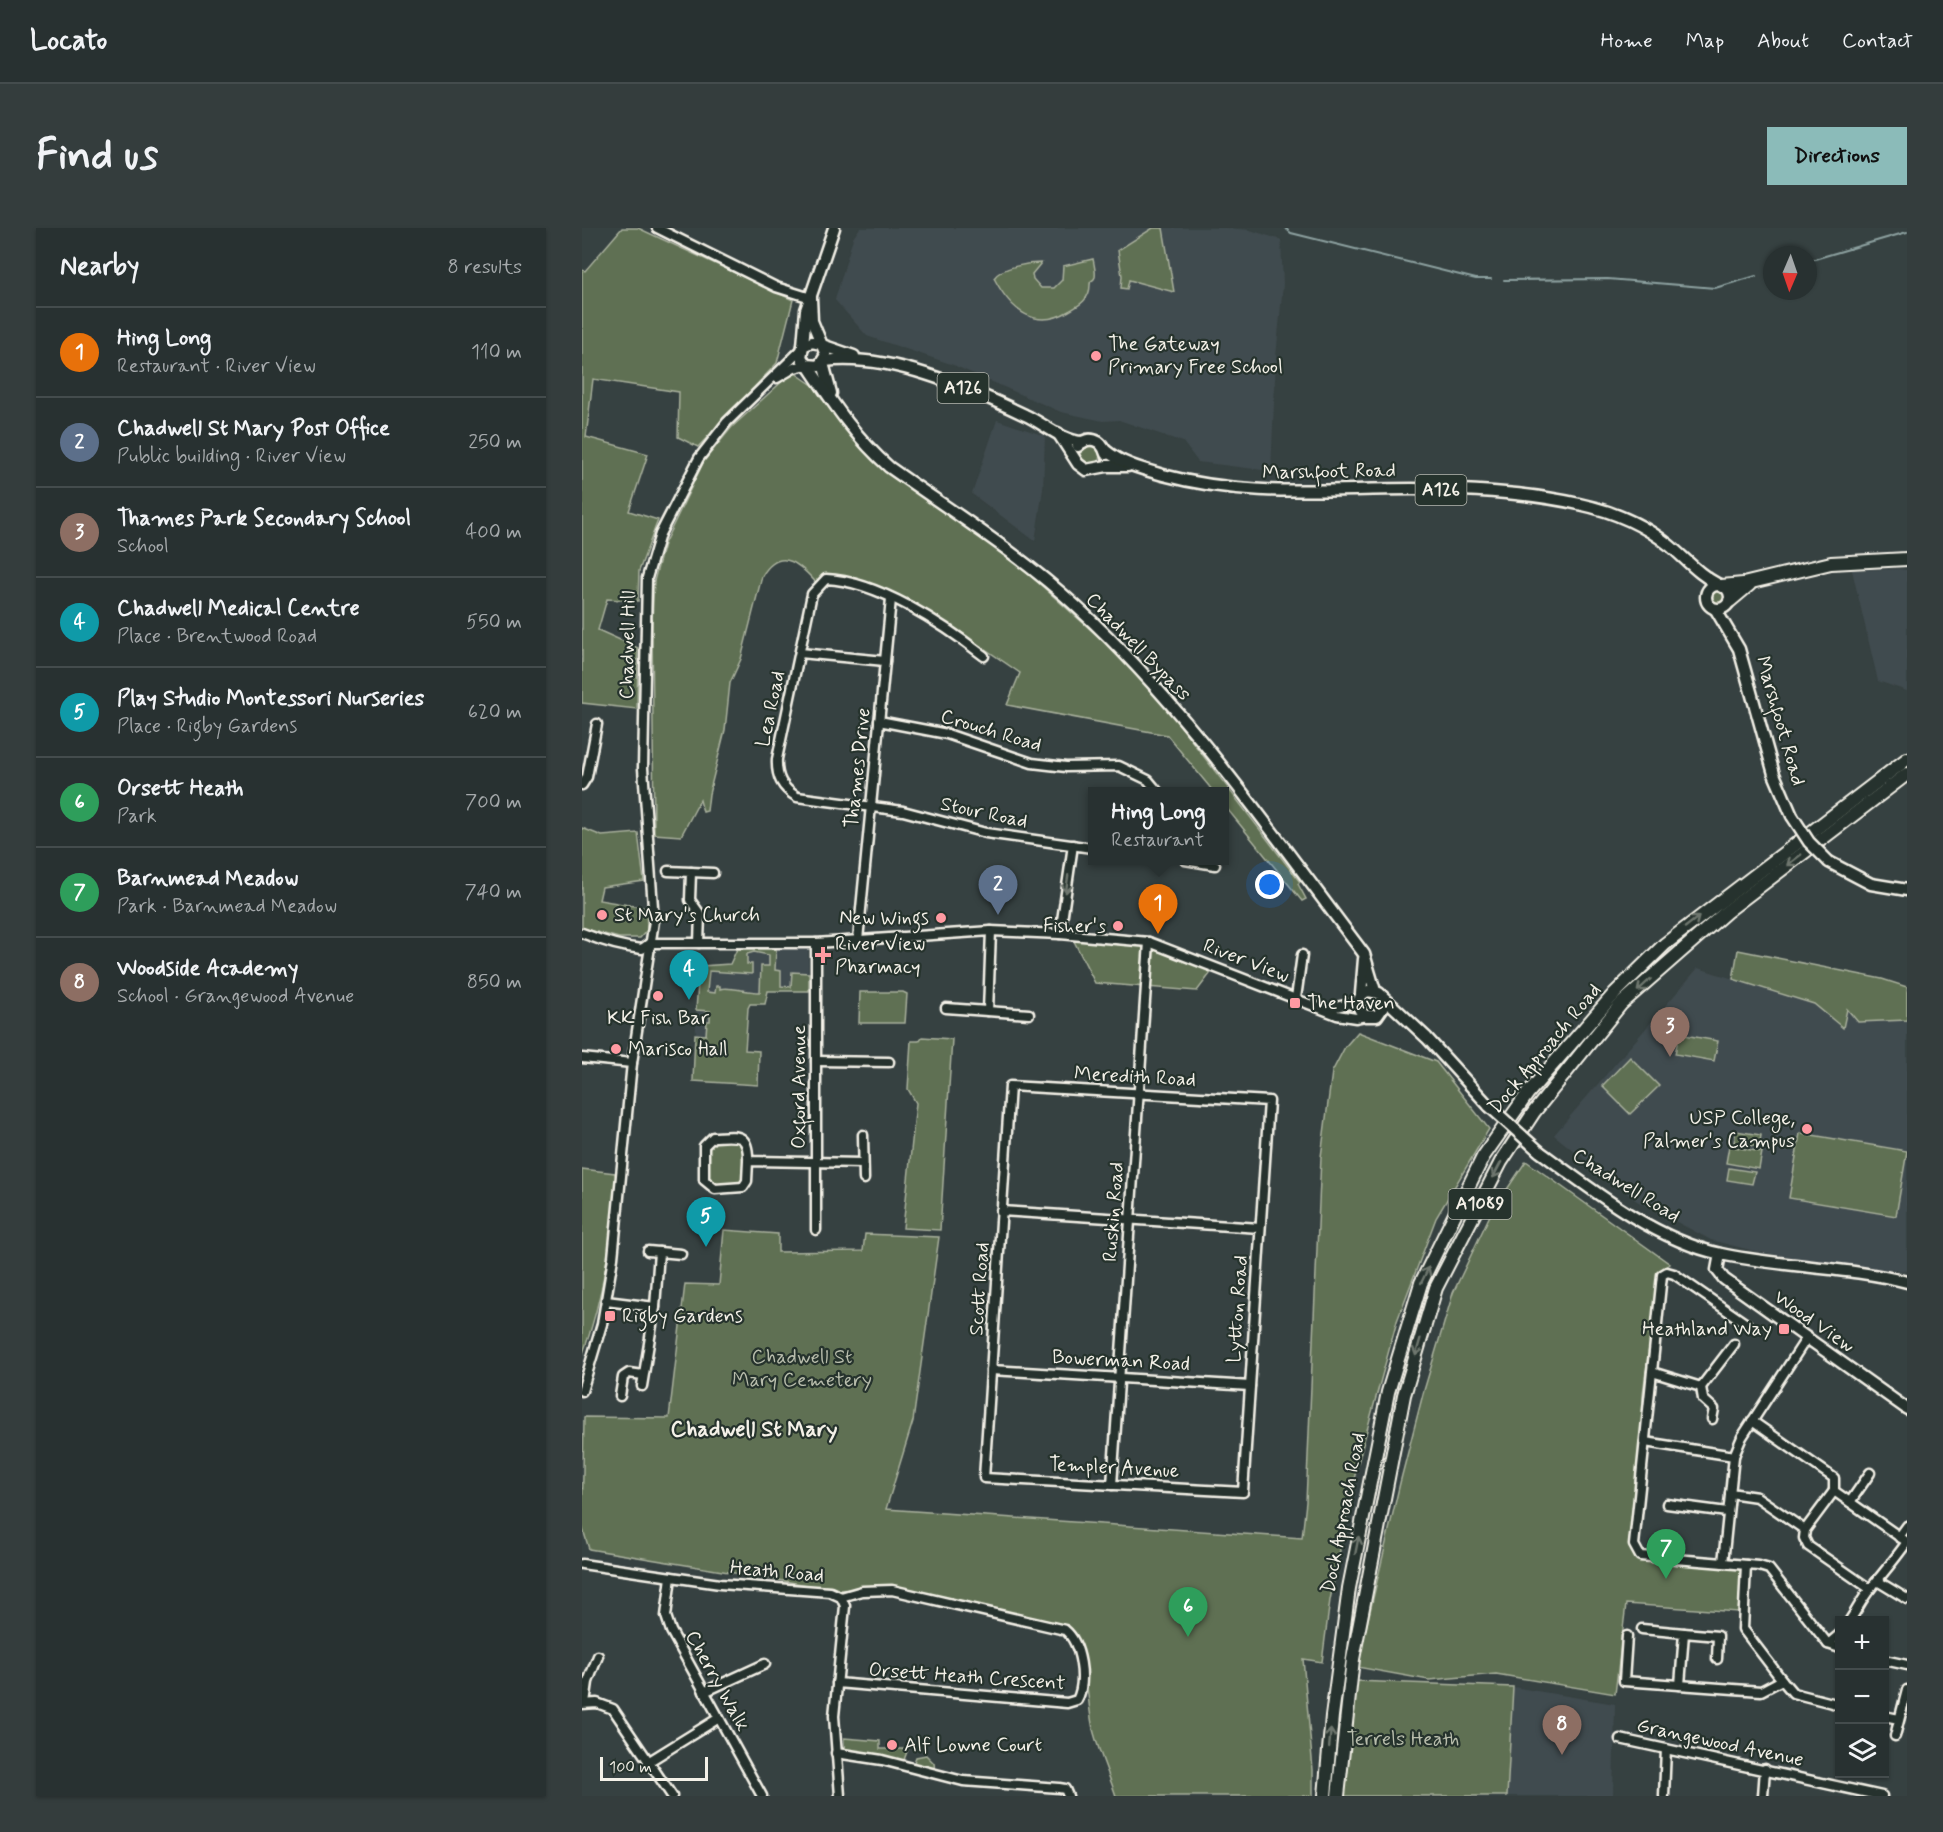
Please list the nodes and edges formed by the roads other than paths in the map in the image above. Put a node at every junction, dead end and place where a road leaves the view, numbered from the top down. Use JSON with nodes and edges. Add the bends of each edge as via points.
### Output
{"nodes":[{"id":1,"x":657,"y":228,"type":"edge"},
{"id":2,"x":834,"y":228,"type":"edge"},
{"id":3,"x":811,"y":298,"type":"junction"},
{"id":4,"x":821,"y":344,"type":"junction"},
{"id":5,"x":803,"y":348,"type":"junction"},
{"id":6,"x":863,"y":359,"type":"junction"},
{"id":7,"x":824,"y":362,"type":"junction"},
{"id":8,"x":807,"y":366,"type":"junction"},
{"id":9,"x":766,"y":385,"type":"junction"},
{"id":10,"x":839,"y":412,"type":"junction"},
{"id":11,"x":1058,"y":433,"type":"junction"},
{"id":12,"x":1083,"y":442,"type":"junction"},
{"id":13,"x":1105,"y":450,"type":"junction"},
{"id":14,"x":1078,"y":464,"type":"junction"},
{"id":15,"x":1135,"y":467,"type":"junction"},
{"id":16,"x":1099,"y":468,"type":"junction"},
{"id":17,"x":1907,"y":559,"type":"edge"},
{"id":18,"x":1689,"y":563,"type":"junction"},
{"id":19,"x":1758,"y":580,"type":"junction"},
{"id":20,"x":1720,"y":585,"type":"junction"},
{"id":21,"x":1705,"y":597,"type":"junction"},
{"id":22,"x":891,"y":599,"type":"junction"},
{"id":23,"x":1729,"y":603,"type":"junction"},
{"id":24,"x":1716,"y":610,"type":"junction"},
{"id":25,"x":1734,"y":637,"type":"junction"},
{"id":26,"x":800,"y":652,"type":"junction"},
{"id":27,"x":984,"y":656,"type":"dead end"},
{"id":28,"x":885,"y":661,"type":"junction"},
{"id":29,"x":879,"y":721,"type":"junction"},
{"id":30,"x":597,"y":724,"type":"dead end"},
{"id":31,"x":1907,"y":749,"type":"edge"},
{"id":32,"x":1907,"y":759,"type":"edge"},
{"id":33,"x":1907,"y":774,"type":"edge"},
{"id":34,"x":582,"y":785,"type":"edge"},
{"id":35,"x":1907,"y":785,"type":"edge"},
{"id":36,"x":1154,"y":787,"type":"edge"},
{"id":37,"x":870,"y":806,"type":"junction"},
{"id":38,"x":1842,"y":825,"type":"junction"},
{"id":39,"x":1820,"y":827,"type":"junction"},
{"id":40,"x":1073,"y":845,"type":"junction"},
{"id":41,"x":1088,"y":847,"type":"edge"},
{"id":42,"x":668,"y":871,"type":"dead end"},
{"id":43,"x":691,"y":872,"type":"junction"},
{"id":44,"x":713,"y":873,"type":"dead end"},
{"id":45,"x":1907,"y":891,"type":"edge"},
{"id":46,"x":991,"y":931,"type":"junction"},
{"id":47,"x":582,"y":933,"type":"edge"},
{"id":48,"x":1060,"y":934,"type":"junction"},
{"id":49,"x":858,"y":940,"type":"junction"},
{"id":50,"x":1149,"y":942,"type":"junction"},
{"id":51,"x":699,"y":943,"type":"junction"},
{"id":52,"x":816,"y":943,"type":"junction"},
{"id":53,"x":650,"y":944,"type":"junction"},
{"id":54,"x":1364,"y":954,"type":"junction"},
{"id":55,"x":1304,"y":959,"type":"dead end"},
{"id":56,"x":1379,"y":994,"type":"junction"},
{"id":57,"x":1296,"y":998,"type":"junction"},
{"id":58,"x":1360,"y":998,"type":"junction"},
{"id":59,"x":945,"y":1008,"type":"dead end"},
{"id":60,"x":1327,"y":1010,"type":"junction"},
{"id":61,"x":988,"y":1011,"type":"junction"},
{"id":62,"x":1029,"y":1014,"type":"dead end"},
{"id":63,"x":1380,"y":1014,"type":"junction"},
{"id":64,"x":1366,"y":1016,"type":"junction"},
{"id":65,"x":1414,"y":1025,"type":"junction"},
{"id":66,"x":582,"y":1058,"type":"edge"},
{"id":67,"x":816,"y":1061,"type":"junction"},
{"id":68,"x":889,"y":1062,"type":"dead end"},
{"id":69,"x":632,"y":1063,"type":"junction"},
{"id":70,"x":1138,"y":1093,"type":"junction"},
{"id":71,"x":1248,"y":1099,"type":"joint"},
{"id":72,"x":1009,"y":1102,"type":"joint"},
{"id":73,"x":863,"y":1135,"type":"dead end"},
{"id":74,"x":748,"y":1161,"type":"junction"},
{"id":75,"x":816,"y":1163,"type":"junction"},
{"id":76,"x":863,"y":1163,"type":"junction"},
{"id":77,"x":864,"y":1179,"type":"dead end"},
{"id":78,"x":1001,"y":1211,"type":"junction"},
{"id":79,"x":1130,"y":1219,"type":"junction"},
{"id":80,"x":1260,"y":1228,"type":"junction"},
{"id":81,"x":816,"y":1230,"type":"dead end"},
{"id":82,"x":648,"y":1251,"type":"dead end"},
{"id":83,"x":659,"y":1252,"type":"junction"},
{"id":84,"x":681,"y":1254,"type":"dead end"},
{"id":85,"x":1720,"y":1254,"type":"junction"},
{"id":86,"x":1907,"y":1282,"type":"edge"},
{"id":87,"x":606,"y":1301,"type":"junction"},
{"id":88,"x":655,"y":1307,"type":"junction"},
{"id":89,"x":1748,"y":1325,"type":"dead end"},
{"id":90,"x":1806,"y":1339,"type":"junction"},
{"id":91,"x":1734,"y":1344,"type":"dead end"},
{"id":92,"x":991,"y":1370,"type":"junction"},
{"id":93,"x":1652,"y":1372,"type":"junction"},
{"id":94,"x":643,"y":1375,"type":"junction"},
{"id":95,"x":1119,"y":1377,"type":"junction"},
{"id":96,"x":642,"y":1386,"type":"dead end"},
{"id":97,"x":1250,"y":1386,"type":"junction"},
{"id":98,"x":1701,"y":1387,"type":"junction"},
{"id":99,"x":582,"y":1391,"type":"edge"},
{"id":100,"x":620,"y":1396,"type":"dead end"},
{"id":101,"x":1907,"y":1408,"type":"edge"},
{"id":102,"x":1712,"y":1419,"type":"dead end"},
{"id":103,"x":1752,"y":1421,"type":"junction"},
{"id":104,"x":1645,"y":1442,"type":"junction"},
{"id":105,"x":1734,"y":1456,"type":"junction"},
{"id":106,"x":1870,"y":1473,"type":"dead end"},
{"id":107,"x":984,"y":1478,"type":"joint"},
{"id":108,"x":1112,"y":1485,"type":"junction"},
{"id":109,"x":1834,"y":1491,"type":"junction"},
{"id":110,"x":1243,"y":1492,"type":"joint"},
{"id":111,"x":1730,"y":1493,"type":"junction"},
{"id":112,"x":1850,"y":1502,"type":"junction"},
{"id":113,"x":1667,"y":1504,"type":"dead end"},
{"id":114,"x":1727,"y":1512,"type":"junction"},
{"id":115,"x":1907,"y":1526,"type":"edge"},
{"id":116,"x":1805,"y":1530,"type":"junction"},
{"id":117,"x":1904,"y":1540,"type":"edge"},
{"id":118,"x":1723,"y":1563,"type":"junction"},
{"id":119,"x":582,"y":1564,"type":"edge"},
{"id":120,"x":1746,"y":1565,"type":"junction"},
{"id":121,"x":671,"y":1577,"type":"junction"},
{"id":122,"x":1879,"y":1582,"type":"junction"},
{"id":123,"x":1870,"y":1589,"type":"junction"},
{"id":124,"x":841,"y":1597,"type":"junction"},
{"id":125,"x":1907,"y":1599,"type":"edge"},
{"id":126,"x":1853,"y":1616,"type":"edge"},
{"id":127,"x":1642,"y":1629,"type":"dead end"},
{"id":128,"x":1684,"y":1633,"type":"junction"},
{"id":129,"x":1627,"y":1636,"type":"dead end"},
{"id":130,"x":1835,"y":1638,"type":"edge"},
{"id":131,"x":1828,"y":1644,"type":"junction"},
{"id":132,"x":1835,"y":1647,"type":"edge"},
{"id":133,"x":598,"y":1656,"type":"dead end"},
{"id":134,"x":1717,"y":1659,"type":"dead end"},
{"id":135,"x":1889,"y":1661,"type":"edge"},
{"id":136,"x":765,"y":1664,"type":"dead end"},
{"id":137,"x":1907,"y":1665,"type":"edge"},
{"id":138,"x":1782,"y":1680,"type":"junction"},
{"id":139,"x":837,"y":1683,"type":"junction"},
{"id":140,"x":1680,"y":1685,"type":"junction"},
{"id":141,"x":1907,"y":1690,"type":"edge"},
{"id":142,"x":704,"y":1692,"type":"junction"},
{"id":143,"x":584,"y":1703,"type":"edge"},
{"id":144,"x":1835,"y":1704,"type":"edge"},
{"id":145,"x":1889,"y":1717,"type":"edge"},
{"id":146,"x":719,"y":1718,"type":"junction"},
{"id":147,"x":1899,"y":1719,"type":"junction"},
{"id":148,"x":1895,"y":1736,"type":"dead end"},
{"id":149,"x":1620,"y":1739,"type":"dead end"},
{"id":150,"x":1666,"y":1749,"type":"junction"},
{"id":151,"x":836,"y":1754,"type":"junction"},
{"id":152,"x":648,"y":1762,"type":"junction"},
{"id":153,"x":1765,"y":1769,"type":"junction"},
{"id":154,"x":1020,"y":1786,"type":"junction"},
{"id":155,"x":1869,"y":1794,"type":"edge"},
{"id":156,"x":671,"y":1795,"type":"edge"},
{"id":157,"x":762,"y":1796,"type":"edge"},
{"id":158,"x":840,"y":1796,"type":"edge"},
{"id":159,"x":1023,"y":1796,"type":"edge"},
{"id":160,"x":1068,"y":1796,"type":"edge"},
{"id":161,"x":1326,"y":1796,"type":"edge"},
{"id":162,"x":1338,"y":1796,"type":"edge"},
{"id":163,"x":1664,"y":1796,"type":"edge"},
{"id":164,"x":1763,"y":1796,"type":"edge"},
{"id":165,"x":1882,"y":1796,"type":"edge"}],
"edges":[{"from":1,"to":3,"type":"street","via":[[776,287]]},
{"from":2,"to":3,"type":"main road"},
{"from":3,"to":4,"type":"main road","via":[[812,321]]},
{"from":3,"to":5,"type":"main road","via":[[806,310]]},
{"from":4,"to":5,"type":"main road","via":[[812,342]]},
{"from":4,"to":6,"type":"main road","name":"Marshfoot Road","number":"A126"},
{"from":4,"to":7,"type":"main road","via":[[826,352]]},
{"from":5,"to":8,"type":"main road","via":[[801,357]]},
{"from":5,"to":9,"type":"street","name":"Chadwell Hill"},
{"from":6,"to":7,"type":"main road","name":"Marshfoot Road","number":"A126"},
{"from":6,"to":11,"type":"main road","name":"Marshfoot Road","number":"A126","via":[[944,381]]},
{"from":7,"to":8,"type":"main road","via":[[816,367]]},
{"from":7,"to":10,"type":"main road","name":"Chadwell Bypass","via":[[828,387]]},
{"from":8,"to":9,"type":"street","name":"Chadwell Hill","via":[[794,368]]},
{"from":8,"to":10,"type":"main road","name":"Chadwell Bypass"},
{"from":9,"to":53,"type":"street","name":"Chadwell Hill","via":[[727,422],[695,464],[660,534],[646,578],[643,768],[654,921]]},
{"from":10,"to":54,"type":"main road","name":"Chadwell Bypass","via":[[855,435],[889,467],[1007,548],[1123,652],[1205,747]]},
{"from":11,"to":12,"type":"main road","name":"Marshfoot Road","number":"A126"},
{"from":11,"to":14,"type":"main road"},
{"from":12,"to":13,"type":"main road","name":"Marshfoot Road","number":"A126","via":[[1097,441]]},
{"from":12,"to":14,"type":"main road","via":[[1075,453]]},
{"from":13,"to":15,"type":"main road","name":"Marshfoot Road","number":"A126"},
{"from":13,"to":16,"type":"main road","via":[[1105,460]]},
{"from":14,"to":16,"type":"main road","name":"Marshfoot Road","number":"A126","via":[[1086,470]]},
{"from":15,"to":16,"type":"main road","name":"Marshfoot Road","number":"A126"},
{"from":15,"to":18,"type":"main road","name":"Marshfoot Road","number":"A126","via":[[1196,483],[1251,491],[1424,489],[1561,500],[1600,508],[1629,520]]},
{"from":17,"to":19,"type":"highway","via":[[1831,564]]},
{"from":18,"to":20,"type":"main road","name":"Marshfoot Road","number":"A126"},
{"from":18,"to":21,"type":"main road","name":"Marshfoot Road","number":"A126"},
{"from":19,"to":20,"type":"highway"},
{"from":19,"to":23,"type":"highway"},
{"from":20,"to":21,"type":"main road","via":[[1710,587]]},
{"from":20,"to":23,"type":"main road","via":[[1730,593]]},
{"from":21,"to":24,"type":"main road"},
{"from":22,"to":26,"type":"street","name":"Lea Road","via":[[826,579],[812,594]]},
{"from":22,"to":27,"type":"street","via":[[914,609]]},
{"from":22,"to":28,"type":"street","name":"Thames Drive"},
{"from":23,"to":24,"type":"main road"},
{"from":23,"to":25,"type":"main road","name":"Marshfoot Road"},
{"from":24,"to":25,"type":"main road","name":"Marshfoot Road"},
{"from":25,"to":45,"type":"main road","name":"Marshfoot Road","bridge":true,"via":[[1774,774],[1792,816],[1809,842],[1829,862],[1871,884]]},
{"from":26,"to":28,"type":"street"},
{"from":26,"to":37,"type":"street","name":"Lea Road","via":[[777,759],[778,779],[787,792],[797,797]]},
{"from":28,"to":29,"type":"street","name":"Thames Drive"},
{"from":29,"to":36,"type":"street","name":"Crouch Road","via":[[947,734],[1032,763],[1119,766]]},
{"from":29,"to":37,"type":"street","name":"Thames Drive"},
{"from":30,"to":34,"type":"street"},
{"from":31,"to":39,"type":"highway"},
{"from":32,"to":39,"type":"highway","name":"Dock Approach Road","number":"A1089"},
{"from":33,"to":38,"type":"highway","name":"Dock Approach Road","number":"A1089"},
{"from":35,"to":38,"type":"highway"},
{"from":37,"to":40,"type":"street","name":"Stour Road","via":[[986,833]]},
{"from":37,"to":49,"type":"street","name":"Thames Drive"},
{"from":38,"to":162,"type":"highway","name":"Dock Approach Road","number":"A1089","one_way":true,"via":[[1726,912],[1621,1004],[1534,1112],[1501,1162],[1441,1278],[1404,1395],[1348,1689]]},
{"from":161,"to":39,"type":"highway","name":"Dock Approach Road","number":"A1089","one_way":true,"via":[[1349,1588],[1388,1392],[1421,1283],[1483,1157],[1528,1093],[1615,993],[1665,944]]},
{"from":40,"to":41,"type":"street","name":"Stour Road"},
{"from":40,"to":48,"type":"street","one_way":true},
{"from":42,"to":43,"type":"street"},
{"from":43,"to":44,"type":"street"},
{"from":43,"to":51,"type":"street","via":[[690,900],[700,914]]},
{"from":46,"to":48,"type":"street","name":"River View"},
{"from":46,"to":49,"type":"street","name":"River View"},
{"from":46,"to":61,"type":"street"},
{"from":47,"to":53,"type":"street","name":"River View","via":[[632,948],[642,949]]},
{"from":48,"to":50,"type":"street","name":"River View"},
{"from":49,"to":52,"type":"street","name":"River View"},
{"from":50,"to":57,"type":"street","name":"River View"},
{"from":50,"to":70,"type":"street","name":"Ruskin Road"},
{"from":51,"to":52,"type":"street","name":"River View"},
{"from":51,"to":53,"type":"street","name":"River View"},
{"from":52,"to":67,"type":"street","name":"Oxford Avenue"},
{"from":53,"to":69,"type":"street","name":"Chadwell Hill"},
{"from":54,"to":56,"type":"main road","name":"Chadwell Bypass"},
{"from":54,"to":58,"type":"main road"},
{"from":55,"to":57,"type":"street"},
{"from":56,"to":58,"type":"main road"},
{"from":56,"to":63,"type":"main road","via":[[1384,1006]]},
{"from":56,"to":65,"type":"main road","name":"Chadwell Road"},
{"from":57,"to":60,"type":"street","name":"River View"},
{"from":58,"to":60,"type":"street"},
{"from":58,"to":64,"type":"main road","via":[[1360,1011]]},
{"from":59,"to":61,"type":"street"},
{"from":60,"to":64,"type":"street","name":"River View","via":[[1348,1017]]},
{"from":61,"to":62,"type":"street"},
{"from":63,"to":64,"type":"main road"},
{"from":63,"to":65,"type":"main road","name":"Chadwell Road"},
{"from":65,"to":85,"type":"main road","name":"Chadwell Road","bridge":true,"via":[[1489,1106],[1539,1151],[1658,1231]]},
{"from":66,"to":69,"type":"street"},
{"from":67,"to":68,"type":"street"},
{"from":67,"to":75,"type":"street","name":"Oxford Avenue"},
{"from":69,"to":87,"type":"street","name":"Chadwell Hill"},
{"from":70,"to":71,"type":"street","name":"Meredith Road"},
{"from":70,"to":72,"type":"street","name":"Meredith Road","via":[[1010,1086]]},
{"from":70,"to":79,"type":"street","name":"Ruskin Road"},
{"from":71,"to":80,"type":"street","name":"Lytton Road","via":[[1269,1101]]},
{"from":72,"to":78,"type":"street","name":"Scott Road"},
{"from":73,"to":76,"type":"street"},
{"from":74,"to":74,"type":"street","via":[[743,1187],[715,1189],[704,1180],[705,1146],[713,1137],[738,1136],[745,1140]]},
{"from":74,"to":75,"type":"street"},
{"from":75,"to":76,"type":"street"},
{"from":75,"to":81,"type":"street","name":"Oxford Avenue"},
{"from":76,"to":77,"type":"street"},
{"from":78,"to":79,"type":"street"},
{"from":78,"to":92,"type":"street","name":"Scott Road"},
{"from":79,"to":80,"type":"street"},
{"from":79,"to":95,"type":"street","name":"Ruskin Road"},
{"from":80,"to":97,"type":"street","name":"Lytton Road"},
{"from":82,"to":83,"type":"street"},
{"from":83,"to":84,"type":"street"},
{"from":83,"to":88,"type":"street"},
{"from":85,"to":86,"type":"main road","name":"Chadwell Road"},
{"from":85,"to":90,"type":"main road","name":"Wood View","via":[[1717,1269],[1724,1279]]},
{"from":87,"to":88,"type":"street"},
{"from":87,"to":99,"type":"street","name":"Chadwell Hill"},
{"from":88,"to":94,"type":"street"},
{"from":89,"to":93,"type":"street","via":[[1667,1272],[1662,1275]]},
{"from":90,"to":101,"type":"main road","name":"Wood View"},
{"from":90,"to":103,"type":"street"},
{"from":91,"to":98,"type":"street"},
{"from":92,"to":95,"type":"street","name":"Bowerman Road"},
{"from":92,"to":107,"type":"street","name":"Scott Road"},
{"from":93,"to":98,"type":"street"},
{"from":93,"to":104,"type":"street"},
{"from":94,"to":96,"type":"street"},
{"from":94,"to":100,"type":"street","via":[[629,1373],[622,1377]]},
{"from":95,"to":97,"type":"street","name":"Bowerman Road"},
{"from":95,"to":108,"type":"street","name":"Ruskin Road"},
{"from":97,"to":110,"type":"street","name":"Lytton Road"},
{"from":98,"to":102,"type":"street","via":[[1702,1399],[1714,1408]]},
{"from":103,"to":105,"type":"street"},
{"from":103,"to":109,"type":"street","via":[[1834,1478]]},
{"from":104,"to":105,"type":"street"},
{"from":104,"to":118,"type":"street","via":[[1634,1545],[1640,1556]]},
{"from":105,"to":111,"type":"street"},
{"from":106,"to":112,"type":"street"},
{"from":107,"to":108,"type":"street","name":"Templer Avenue"},
{"from":108,"to":110,"type":"street","name":"Templer Avenue"},
{"from":109,"to":112,"type":"street"},
{"from":109,"to":116,"type":"street"},
{"from":111,"to":114,"type":"street"},
{"from":111,"to":116,"type":"street","via":[[1757,1497]]},
{"from":112,"to":117,"type":"street"},
{"from":113,"to":114,"type":"street"},
{"from":114,"to":118,"type":"street"},
{"from":115,"to":117,"type":"street"},
{"from":116,"to":123,"type":"street","via":[[1808,1546]]},
{"from":117,"to":122,"type":"street"},
{"from":118,"to":120,"type":"street"},
{"from":119,"to":121,"type":"street","name":"Heath Road"},
{"from":120,"to":131,"type":"street","via":[[1768,1569]]},
{"from":120,"to":138,"type":"street","via":[[1743,1629]]},
{"from":121,"to":124,"type":"street","name":"Heath Road","via":[[830,1592]]},
{"from":121,"to":142,"type":"street","name":"Cherry Walk","via":[[666,1616]]},
{"from":122,"to":123,"type":"street"},
{"from":122,"to":125,"type":"street"},
{"from":123,"to":126,"type":"street"},
{"from":124,"to":139,"type":"street","name":"Heath Road","via":[[845,1606]]},
{"from":124,"to":139,"type":"street","name":"Orsett Heath Crescent","via":[[862,1591],[892,1590],[1065,1630],[1073,1636],[1078,1651],[1081,1692],[1077,1700],[1067,1703]]},
{"from":127,"to":128,"type":"street"},
{"from":128,"to":134,"type":"street","via":[[1718,1636]]},
{"from":128,"to":140,"type":"street"},
{"from":129,"to":140,"type":"street","via":[[1624,1681]]},
{"from":130,"to":131,"type":"street"},
{"from":131,"to":132,"type":"street"},
{"from":133,"to":143,"type":"street"},
{"from":135,"to":137,"type":"street"},
{"from":136,"to":142,"type":"street"},
{"from":138,"to":140,"type":"street","via":[[1761,1691]]},
{"from":138,"to":144,"type":"street","via":[[1793,1693]]},
{"from":139,"to":151,"type":"street","name":"Heath Road"},
{"from":141,"to":147,"type":"street"},
{"from":142,"to":146,"type":"street","name":"Cherry Walk"},
{"from":143,"to":152,"type":"street","via":[[613,1709]]},
{"from":145,"to":147,"type":"street"},
{"from":146,"to":152,"type":"street"},
{"from":146,"to":157,"type":"street","name":"Cherry Walk"},
{"from":147,"to":148,"type":"street"},
{"from":149,"to":150,"type":"street","name":"Grangewood Avenue"},
{"from":150,"to":153,"type":"street","name":"Grangewood Avenue"},
{"from":150,"to":163,"type":"street"},
{"from":151,"to":154,"type":"street","via":[[882,1760],[963,1781]]},
{"from":151,"to":158,"type":"street","name":"Heath Road"},
{"from":152,"to":156,"type":"street"},
{"from":153,"to":155,"type":"street","name":"Grangewood Avenue"},
{"from":153,"to":164,"type":"street"},
{"from":154,"to":159,"type":"street"},
{"from":154,"to":160,"type":"street","via":[[1065,1789]]},
{"from":155,"to":165,"type":"street","name":"Grangewood Avenue"}]}
